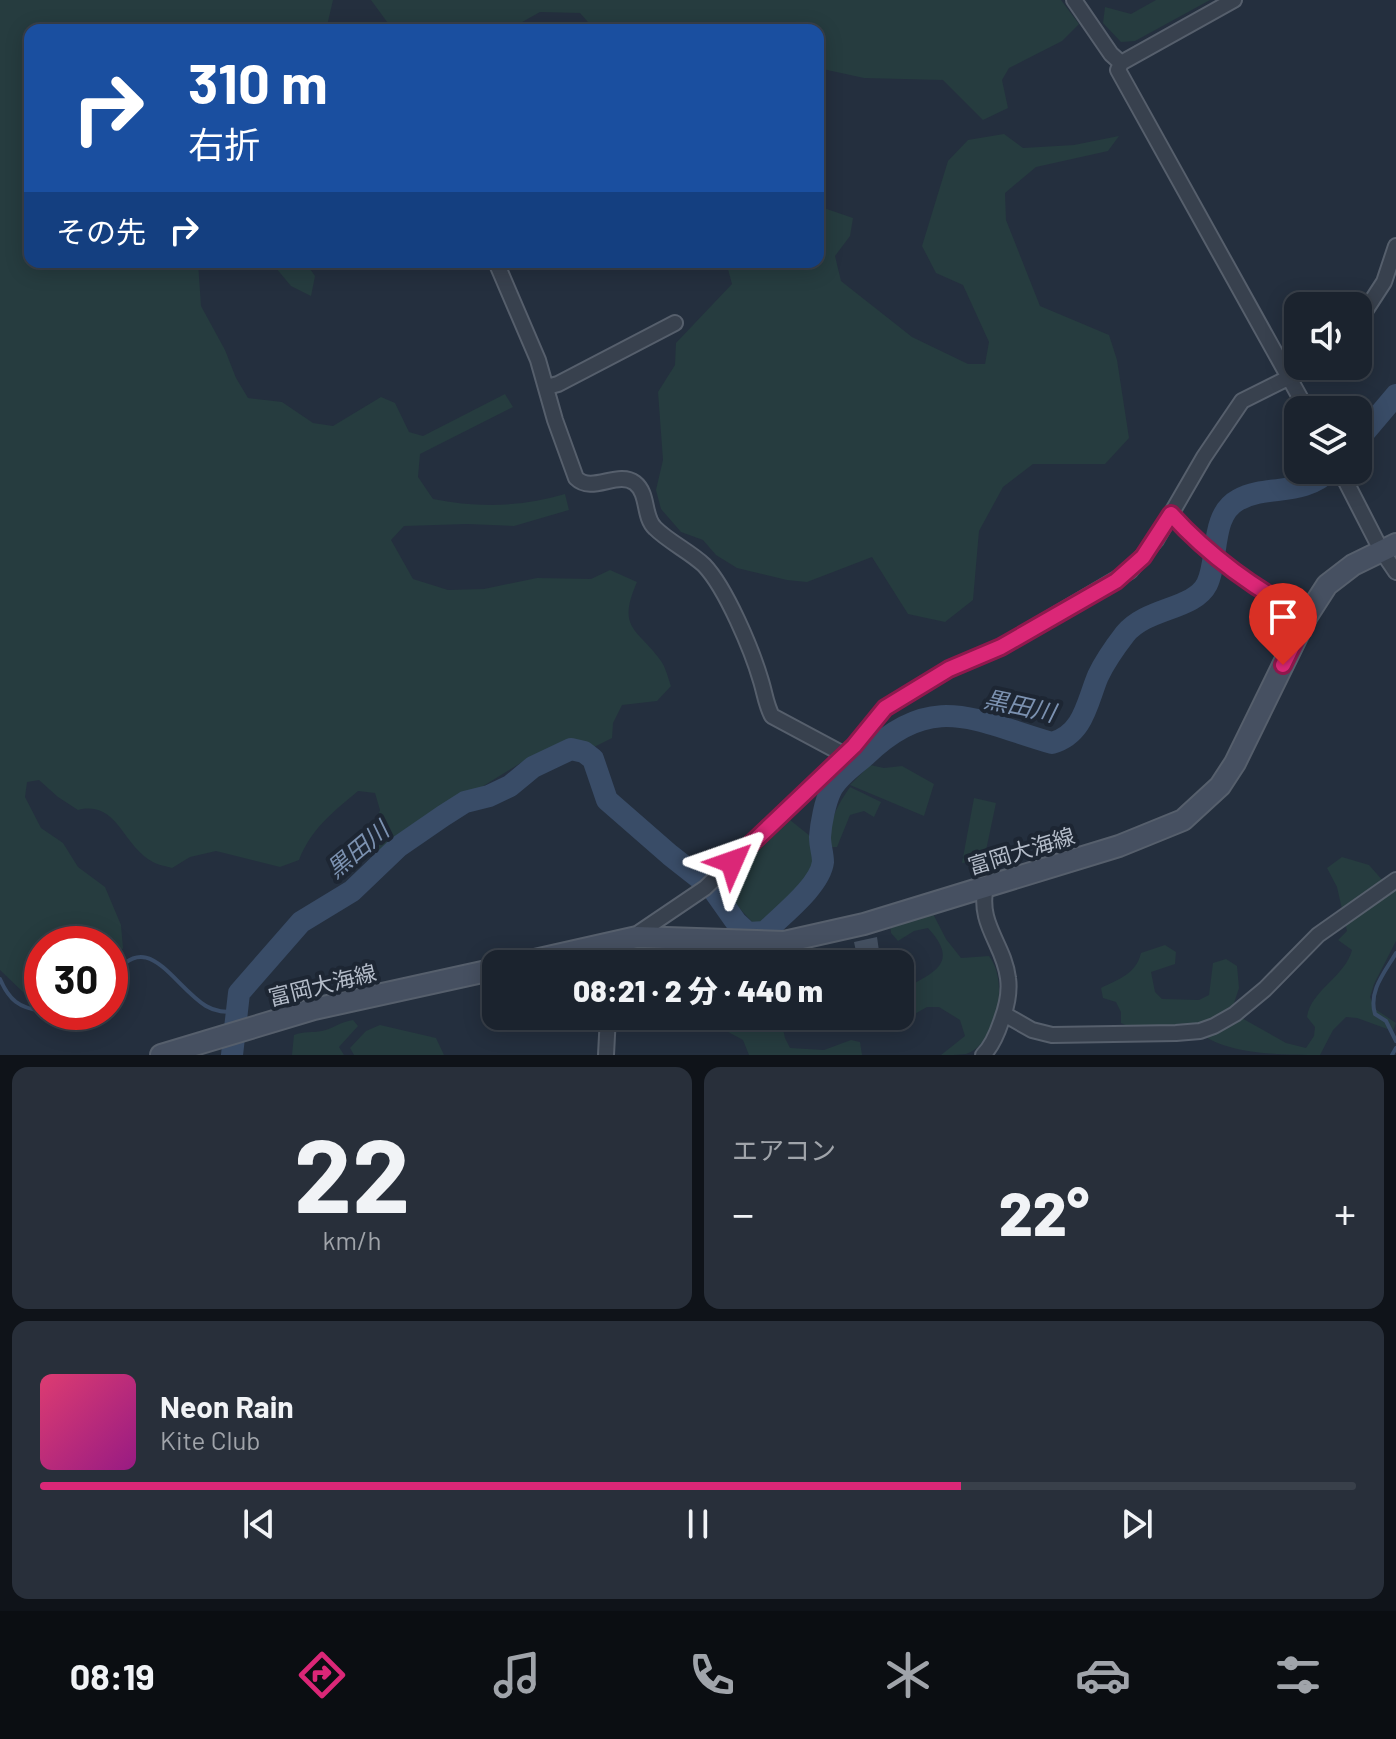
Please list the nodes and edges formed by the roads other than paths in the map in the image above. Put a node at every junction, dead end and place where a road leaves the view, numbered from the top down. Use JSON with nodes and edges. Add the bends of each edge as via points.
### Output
{"nodes":[{"id":1,"x":1074,"y":0,"type":"edge"},
{"id":2,"x":1234,"y":0,"type":"edge"},
{"id":3,"x":1121,"y":63,"type":"junction"},
{"id":4,"x":1396,"y":246,"type":"edge"},
{"id":5,"x":499,"y":268,"type":"edge"},
{"id":6,"x":1372,"y":300,"type":"edge"},
{"id":7,"x":675,"y":323,"type":"dead end"},
{"id":8,"x":1284,"y":368,"type":"edge"},
{"id":9,"x":1288,"y":380,"type":"edge"},
{"id":10,"x":547,"y":387,"type":"junction"},
{"id":11,"x":1349,"y":484,"type":"edge"},
{"id":12,"x":1171,"y":514,"type":"junction"},
{"id":13,"x":1389,"y":547,"type":"edge"},
{"id":14,"x":1396,"y":572,"type":"edge"},
{"id":15,"x":1307,"y":616,"type":"junction"},
{"id":16,"x":843,"y":754,"type":"junction"},
{"id":17,"x":1396,"y":880,"type":"edge"},
{"id":18,"x":986,"y":886,"type":"junction"},
{"id":19,"x":637,"y":937,"type":"junction"},
{"id":20,"x":616,"y":950,"type":"edge"},
{"id":21,"x":482,"y":972,"type":"edge"},
{"id":22,"x":1004,"y":1014,"type":"junction"},
{"id":23,"x":607,"y":1030,"type":"edge"},
{"id":24,"x":161,"y":1055,"type":"edge"},
{"id":25,"x":606,"y":1055,"type":"edge"},
{"id":26,"x":983,"y":1055,"type":"edge"}],
"edges":[{"from":1,"to":3,"type":"street"},
{"from":2,"to":3,"type":"street"},
{"from":3,"to":8,"type":"street","via":[[1118,70]]},
{"from":4,"to":6,"type":"street"},
{"from":5,"to":10,"type":"street"},
{"from":7,"to":10,"type":"street"},
{"from":9,"to":12,"type":"street","via":[[1242,401]]},
{"from":10,"to":16,"type":"street","via":[[576,478],[591,484],[635,483],[652,526],[717,582],[772,716]]},
{"from":11,"to":13,"type":"street"},
{"from":12,"to":15,"type":"street","via":[[1215,556]]},
{"from":12,"to":16,"type":"street","via":[[1130,571],[1001,647],[908,692],[885,708]]},
{"from":13,"to":14,"type":"street"},
{"from":13,"to":15,"type":"main road","name":"富岡大海線","via":[[1327,585]]},
{"from":15,"to":18,"type":"main road","name":"富岡大海線","via":[[1235,763],[1199,808],[1155,833]]},
{"from":16,"to":19,"type":"street","via":[[708,885]]},
{"from":17,"to":22,"type":"street","via":[[1318,935],[1235,1014],[1200,1031],[1052,1035]]},
{"from":18,"to":19,"type":"main road","name":"富岡大海線","via":[[864,924],[784,942]]},
{"from":18,"to":22,"type":"street","via":[[988,927],[1008,978]]},
{"from":19,"to":20,"type":"main road","name":"富岡大海線"},
{"from":21,"to":24,"type":"main road","name":"富岡大海線","via":[[314,1009]]},
{"from":22,"to":26,"type":"street"},
{"from":23,"to":25,"type":"street"}]}
